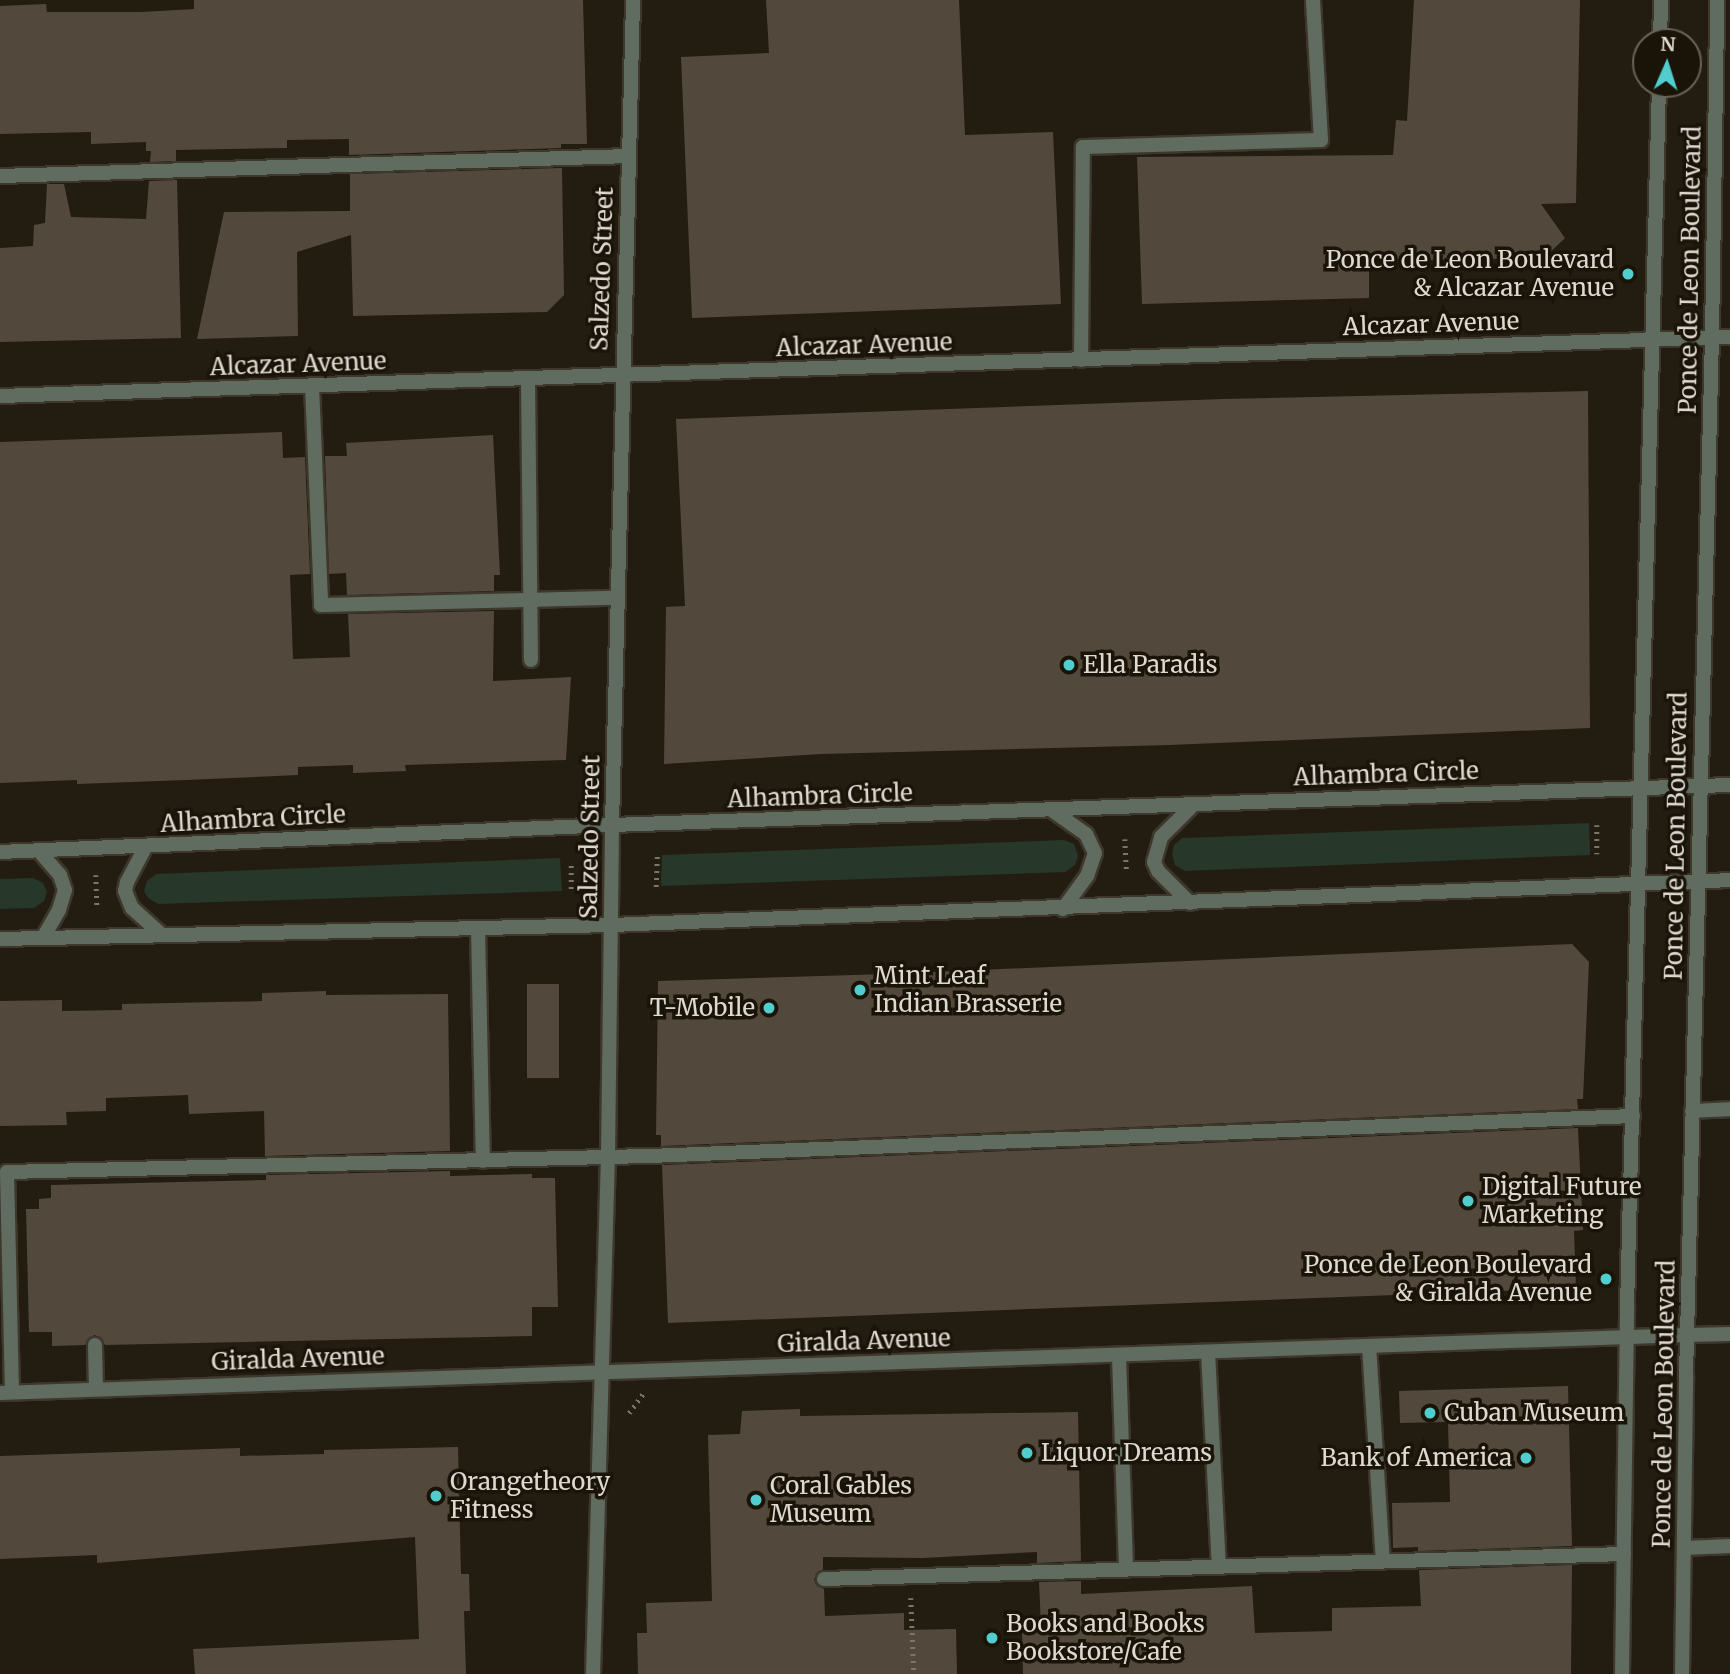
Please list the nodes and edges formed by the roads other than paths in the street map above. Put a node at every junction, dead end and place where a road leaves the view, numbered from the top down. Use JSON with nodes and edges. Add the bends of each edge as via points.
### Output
{"nodes":[{"id":1,"x":633,"y":0,"type":"edge"},
{"id":2,"x":1313,"y":0,"type":"edge"},
{"id":3,"x":1661,"y":0,"type":"edge"},
{"id":4,"x":1717,"y":0,"type":"edge"},
{"id":5,"x":1660,"y":28,"type":"edge"},
{"id":6,"x":1659,"y":98,"type":"edge"},
{"id":7,"x":628,"y":156,"type":"junction"},
{"id":8,"x":0,"y":176,"type":"edge"},
{"id":9,"x":1712,"y":337,"type":"junction"},
{"id":10,"x":1730,"y":337,"type":"edge"},
{"id":11,"x":1654,"y":339,"type":"junction"},
{"id":12,"x":1081,"y":360,"type":"junction"},
{"id":13,"x":622,"y":376,"type":"junction"},
{"id":14,"x":528,"y":379,"type":"junction"},
{"id":15,"x":312,"y":386,"type":"junction"},
{"id":16,"x":0,"y":396,"type":"edge"},
{"id":17,"x":618,"y":598,"type":"junction"},
{"id":18,"x":531,"y":599,"type":"junction"},
{"id":19,"x":531,"y":660,"type":"dead end"},
{"id":20,"x":1700,"y":785,"type":"junction"},
{"id":21,"x":1730,"y":785,"type":"edge"},
{"id":22,"x":1641,"y":787,"type":"junction"},
{"id":23,"x":1193,"y":805,"type":"junction"},
{"id":24,"x":1053,"y":811,"type":"junction"},
{"id":25,"x":612,"y":825,"type":"junction"},
{"id":26,"x":146,"y":846,"type":"junction"},
{"id":27,"x":40,"y":851,"type":"junction"},
{"id":28,"x":0,"y":852,"type":"edge"},
{"id":29,"x":1730,"y":880,"type":"edge"},
{"id":30,"x":1698,"y":881,"type":"junction"},
{"id":31,"x":1640,"y":885,"type":"junction"},
{"id":32,"x":1190,"y":902,"type":"junction"},
{"id":33,"x":1063,"y":909,"type":"junction"},
{"id":34,"x":612,"y":925,"type":"junction"},
{"id":35,"x":478,"y":928,"type":"junction"},
{"id":36,"x":160,"y":933,"type":"junction"},
{"id":37,"x":43,"y":938,"type":"junction"},
{"id":38,"x":0,"y":939,"type":"edge"},
{"id":39,"x":1730,"y":1109,"type":"edge"},
{"id":40,"x":1692,"y":1111,"type":"junction"},
{"id":41,"x":1633,"y":1116,"type":"junction"},
{"id":42,"x":608,"y":1157,"type":"junction"},
{"id":43,"x":482,"y":1161,"type":"junction"},
{"id":44,"x":1730,"y":1334,"type":"edge"},
{"id":45,"x":1687,"y":1335,"type":"junction"},
{"id":46,"x":1626,"y":1337,"type":"junction"},
{"id":47,"x":94,"y":1345,"type":"dead end"},
{"id":48,"x":1369,"y":1346,"type":"junction"},
{"id":49,"x":1208,"y":1352,"type":"junction"},
{"id":50,"x":1119,"y":1356,"type":"junction"},
{"id":51,"x":600,"y":1373,"type":"junction"},
{"id":52,"x":96,"y":1389,"type":"junction"},
{"id":53,"x":6,"y":1392,"type":"edge"},
{"id":54,"x":1730,"y":1546,"type":"edge"},
{"id":55,"x":1685,"y":1548,"type":"junction"},
{"id":56,"x":1623,"y":1554,"type":"junction"},
{"id":57,"x":1383,"y":1561,"type":"junction"},
{"id":58,"x":1219,"y":1566,"type":"junction"},
{"id":59,"x":1126,"y":1569,"type":"junction"},
{"id":60,"x":824,"y":1579,"type":"dead end"},
{"id":61,"x":593,"y":1674,"type":"edge"},
{"id":62,"x":1622,"y":1674,"type":"edge"},
{"id":63,"x":1682,"y":1674,"type":"edge"}],
"edges":[{"from":1,"to":7,"type":"street","name":"Salzedo Street"},
{"from":2,"to":12,"type":"street","via":[[1321,140],[1083,147]]},
{"from":3,"to":5,"type":"street"},
{"from":4,"to":9,"type":"street","name":"Ponce de Leon Boulevard"},
{"from":6,"to":11,"type":"street","name":"Ponce de Leon Boulevard"},
{"from":7,"to":8,"type":"street"},
{"from":7,"to":13,"type":"street","name":"Salzedo Street"},
{"from":9,"to":10,"type":"street","name":"Alcazar Avenue"},
{"from":9,"to":11,"type":"street","name":"Alcazar Avenue"},
{"from":9,"to":20,"type":"street","name":"Ponce de Leon Boulevard"},
{"from":11,"to":12,"type":"street","name":"Alcazar Avenue"},
{"from":11,"to":22,"type":"street","name":"Ponce de Leon Boulevard"},
{"from":12,"to":13,"type":"street","name":"Alcazar Avenue"},
{"from":13,"to":14,"type":"street","name":"Alcazar Avenue"},
{"from":13,"to":17,"type":"street","name":"Salzedo Street"},
{"from":14,"to":15,"type":"street","name":"Alcazar Avenue"},
{"from":14,"to":18,"type":"street"},
{"from":15,"to":16,"type":"street","name":"Alcazar Avenue"},
{"from":15,"to":18,"type":"street","via":[[321,605]]},
{"from":17,"to":18,"type":"street"},
{"from":17,"to":25,"type":"street","name":"Salzedo Street"},
{"from":18,"to":19,"type":"street"},
{"from":20,"to":21,"type":"street","name":"Alhambra Circle"},
{"from":20,"to":22,"type":"street","name":"Alhambra Circle"},
{"from":20,"to":30,"type":"street","name":"Ponce de Leon Boulevard"},
{"from":22,"to":23,"type":"street","name":"Alhambra Circle"},
{"from":22,"to":31,"type":"street","name":"Ponce de Leon Boulevard"},
{"from":23,"to":24,"type":"street","name":"Alhambra Circle"},
{"from":23,"to":32,"type":"street","via":[[1161,837],[1154,862]]},
{"from":24,"to":25,"type":"street","name":"Alhambra Circle"},
{"from":24,"to":33,"type":"street","via":[[1086,834],[1095,853],[1087,876]]},
{"from":25,"to":26,"type":"street","name":"Alhambra Circle"},
{"from":25,"to":34,"type":"street","name":"Salzedo Street"},
{"from":26,"to":27,"type":"street","name":"Alhambra Circle"},
{"from":26,"to":36,"type":"street","via":[[125,891],[132,908]]},
{"from":27,"to":28,"type":"street","name":"Alhambra Circle"},
{"from":27,"to":37,"type":"street","via":[[60,875],[65,890],[60,910]]},
{"from":29,"to":30,"type":"street"},
{"from":30,"to":31,"type":"street"},
{"from":30,"to":40,"type":"street","name":"Ponce de Leon Boulevard"},
{"from":31,"to":32,"type":"street"},
{"from":31,"to":41,"type":"street","name":"Ponce de Leon Boulevard"},
{"from":32,"to":33,"type":"street"},
{"from":33,"to":34,"type":"street"},
{"from":34,"to":35,"type":"street"},
{"from":34,"to":42,"type":"street","name":"Salzedo Street"},
{"from":35,"to":36,"type":"street"},
{"from":35,"to":43,"type":"street"},
{"from":36,"to":37,"type":"street"},
{"from":37,"to":38,"type":"street"},
{"from":39,"to":40,"type":"street"},
{"from":40,"to":45,"type":"street","name":"Ponce de Leon Boulevard"},
{"from":41,"to":42,"type":"street"},
{"from":41,"to":46,"type":"street","name":"Ponce de Leon Boulevard"},
{"from":42,"to":43,"type":"street"},
{"from":42,"to":51,"type":"street","name":"Salzedo Street"},
{"from":43,"to":53,"type":"street","via":[[7,1172]]},
{"from":44,"to":45,"type":"street","name":"Giralda Avenue"},
{"from":45,"to":46,"type":"street","name":"Giralda Avenue"},
{"from":45,"to":55,"type":"street","name":"Ponce de Leon Boulevard"},
{"from":46,"to":48,"type":"street","name":"Giralda Avenue"},
{"from":46,"to":56,"type":"street","name":"Ponce de Leon Boulevard"},
{"from":47,"to":52,"type":"street"},
{"from":48,"to":49,"type":"street","name":"Giralda Avenue"},
{"from":48,"to":57,"type":"street"},
{"from":49,"to":50,"type":"street","name":"Giralda Avenue"},
{"from":49,"to":58,"type":"street"},
{"from":50,"to":51,"type":"street","name":"Giralda Avenue"},
{"from":50,"to":59,"type":"street"},
{"from":51,"to":52,"type":"street","name":"Giralda Avenue"},
{"from":51,"to":61,"type":"street","name":"Salzedo Street"},
{"from":52,"to":53,"type":"street","name":"Giralda Avenue"},
{"from":54,"to":55,"type":"street"},
{"from":55,"to":63,"type":"street","name":"Ponce de Leon Boulevard"},
{"from":56,"to":57,"type":"street"},
{"from":56,"to":62,"type":"street","name":"Ponce de Leon Boulevard"},
{"from":57,"to":58,"type":"street"},
{"from":58,"to":59,"type":"street"},
{"from":59,"to":60,"type":"street"}]}
